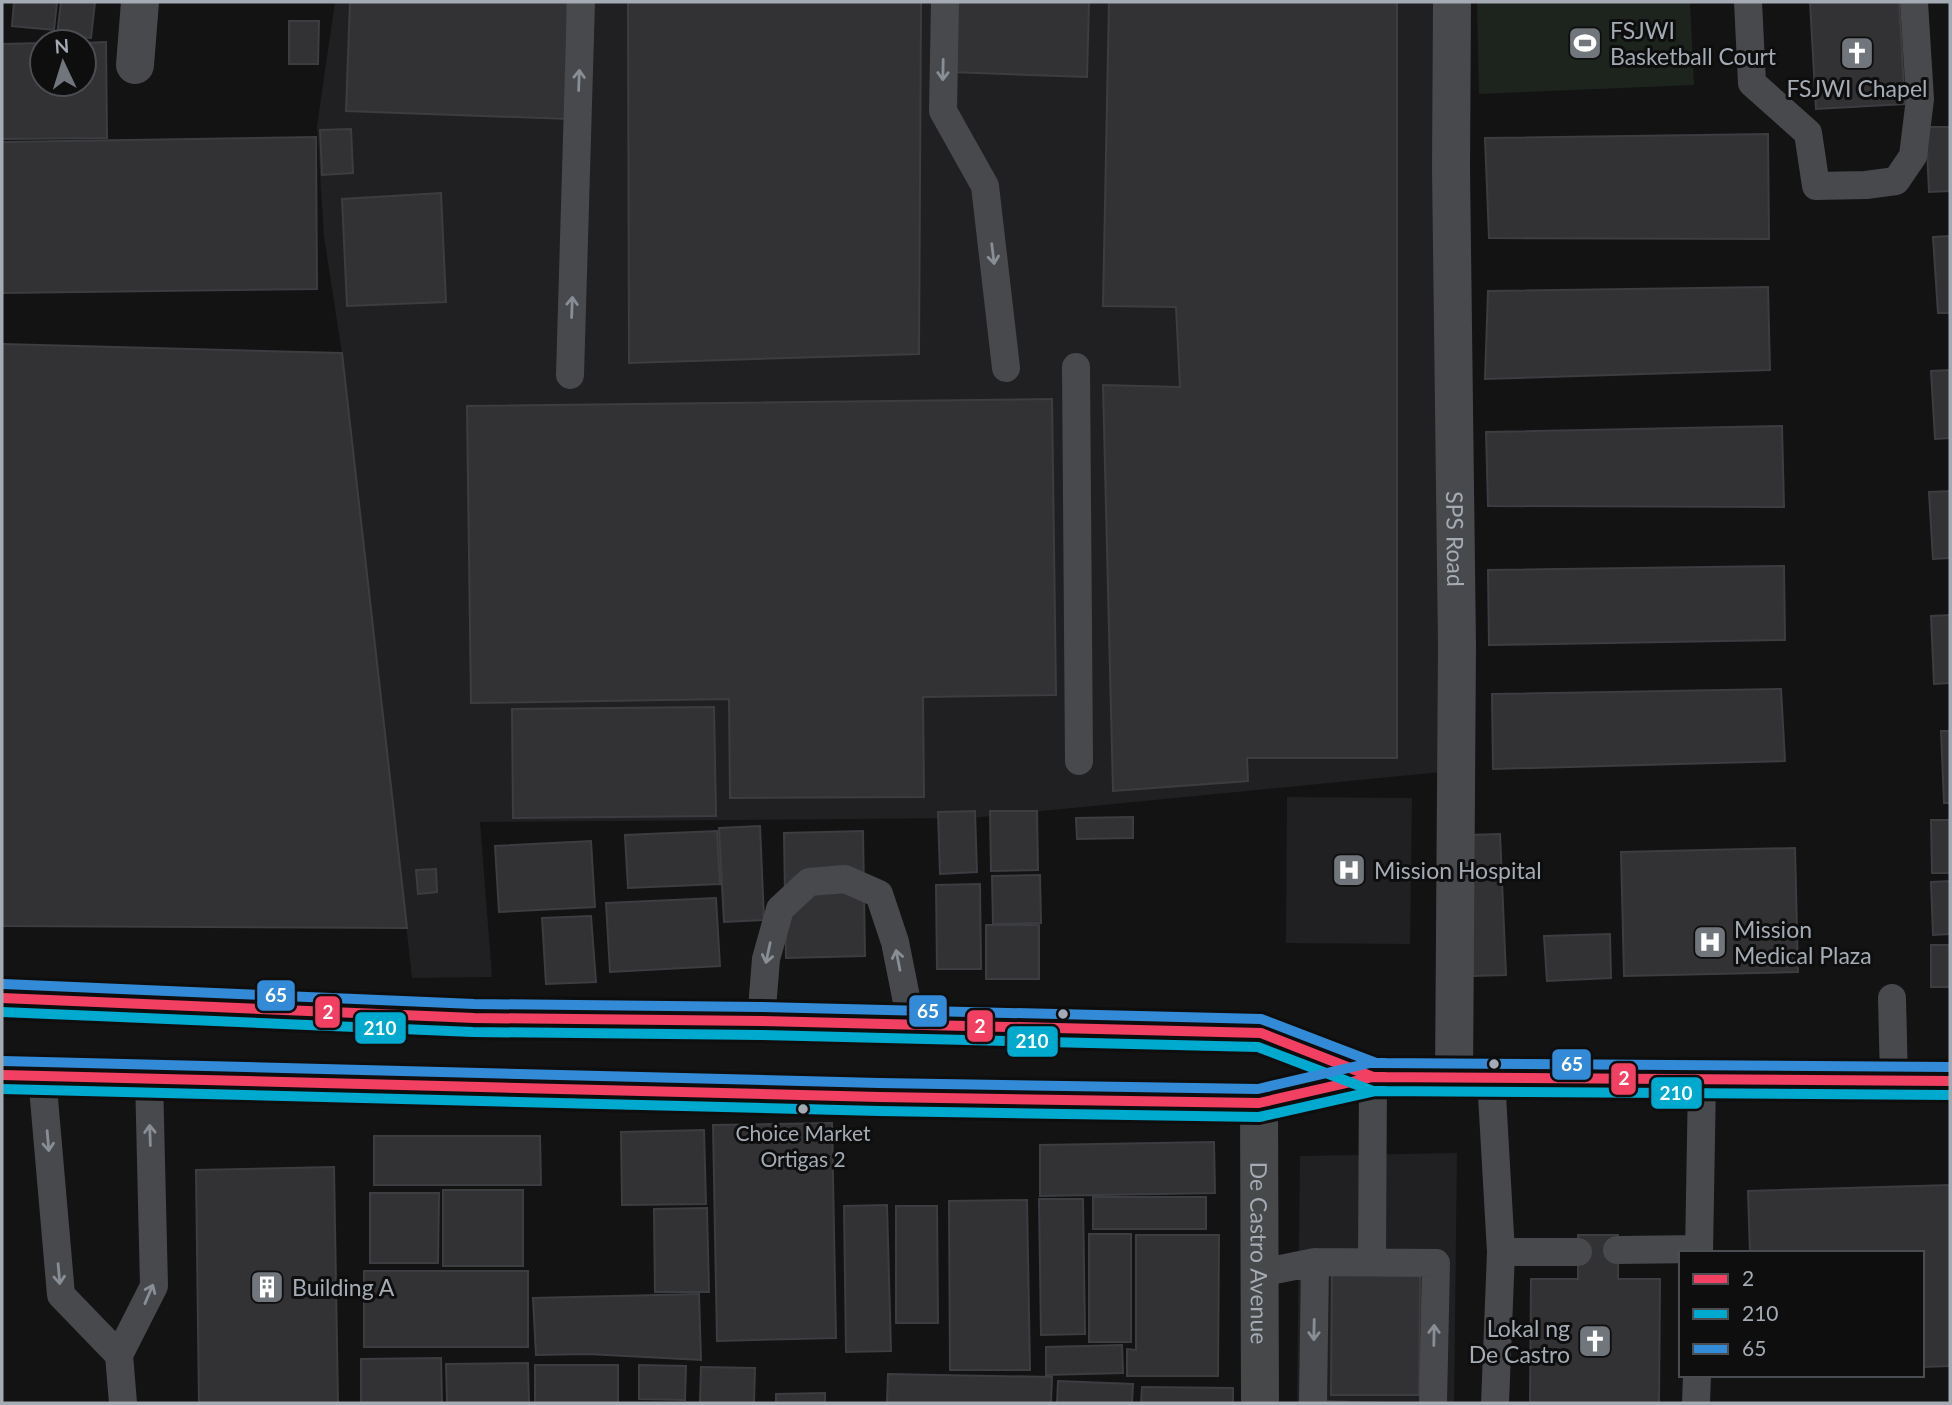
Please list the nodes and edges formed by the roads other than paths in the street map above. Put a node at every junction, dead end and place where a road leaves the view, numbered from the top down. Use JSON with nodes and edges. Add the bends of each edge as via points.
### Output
{"nodes":[{"id":1,"x":140,"y":2,"type":"edge"},
{"id":2,"x":581,"y":2,"type":"edge"},
{"id":3,"x":945,"y":2,"type":"edge"},
{"id":4,"x":1452,"y":2,"type":"edge"},
{"id":5,"x":1748,"y":2,"type":"edge"},
{"id":6,"x":1914,"y":2,"type":"edge"},
{"id":7,"x":135,"y":65,"type":"dead end"},
{"id":8,"x":1076,"y":367,"type":"dead end"},
{"id":9,"x":1006,"y":368,"type":"dead end"},
{"id":10,"x":570,"y":375,"type":"dead end"},
{"id":11,"x":1079,"y":761,"type":"dead end"},
{"id":12,"x":2,"y":998,"type":"edge"},
{"id":13,"x":1892,"y":998,"type":"dead end"},
{"id":14,"x":761,"y":1021,"type":"junction"},
{"id":15,"x":912,"y":1027,"type":"junction"},
{"id":16,"x":2,"y":1075,"type":"edge"},
{"id":17,"x":42,"y":1076,"type":"junction"},
{"id":18,"x":1373,"y":1077,"type":"junction"},
{"id":19,"x":149,"y":1078,"type":"junction"},
{"id":20,"x":1472,"y":1078,"type":"junction"},
{"id":21,"x":1702,"y":1081,"type":"junction"},
{"id":22,"x":1894,"y":1081,"type":"junction"},
{"id":23,"x":1950,"y":1081,"type":"edge"},
{"id":24,"x":1259,"y":1102,"type":"junction"},
{"id":25,"x":1617,"y":1250,"type":"dead end"},
{"id":26,"x":1699,"y":1251,"type":"edge"},
{"id":27,"x":1501,"y":1252,"type":"junction"},
{"id":28,"x":1578,"y":1252,"type":"dead end"},
{"id":29,"x":1315,"y":1262,"type":"junction"},
{"id":30,"x":1372,"y":1262,"type":"junction"},
{"id":31,"x":1260,"y":1273,"type":"junction"},
{"id":32,"x":119,"y":1355,"type":"junction"},
{"id":33,"x":1697,"y":1377,"type":"edge"},
{"id":34,"x":123,"y":1403,"type":"edge"},
{"id":35,"x":1260,"y":1403,"type":"edge"},
{"id":36,"x":1313,"y":1403,"type":"edge"},
{"id":37,"x":1433,"y":1403,"type":"edge"},
{"id":38,"x":1495,"y":1403,"type":"edge"},
{"id":39,"x":1696,"y":1403,"type":"edge"}],
"edges":[{"from":1,"to":7,"type":"street"},
{"from":10,"to":2,"type":"lane","one_way":true},
{"from":3,"to":9,"type":"lane","one_way":true,"via":[[943,111],[985,186]]},
{"from":4,"to":20,"type":"street","name":"SPS Road","via":[[1457,646]]},
{"from":5,"to":6,"type":"lane","via":[[1752,83],[1808,133],[1816,186],[1896,181],[1913,156],[1920,99]]},
{"from":8,"to":11,"type":"lane"},
{"from":12,"to":14,"type":"main road","via":[[474,1018]]},
{"from":13,"to":22,"type":"lane"},
{"from":14,"to":15,"type":"main road"},
{"from":15,"to":14,"type":"lane","one_way":true,"via":[[895,942],[879,894],[845,879],[809,882],[780,909],[766,959]]},
{"from":15,"to":18,"type":"main road","via":[[1261,1033]]},
{"from":16,"to":17,"type":"main road"},
{"from":17,"to":19,"type":"main road"},
{"from":17,"to":32,"type":"lane","one_way":true,"via":[[61,1295]]},
{"from":18,"to":20,"type":"main road"},
{"from":18,"to":24,"type":"main road"},
{"from":18,"to":30,"type":"lane"},
{"from":19,"to":24,"type":"main road"},
{"from":32,"to":19,"type":"lane","one_way":true,"via":[[154,1286]]},
{"from":20,"to":21,"type":"main road"},
{"from":20,"to":27,"type":"lane"},
{"from":21,"to":22,"type":"main road"},
{"from":21,"to":26,"type":"lane"},
{"from":22,"to":23,"type":"main road"},
{"from":24,"to":31,"type":"street","name":"De Castro Avenue"},
{"from":25,"to":26,"type":"lane"},
{"from":27,"to":28,"type":"lane"},
{"from":27,"to":38,"type":"lane"},
{"from":29,"to":30,"type":"lane"},
{"from":29,"to":31,"type":"lane"},
{"from":29,"to":36,"type":"lane","one_way":true},
{"from":37,"to":30,"type":"lane","one_way":true,"via":[[1436,1263]]},
{"from":31,"to":35,"type":"street","name":"De Castro Avenue"},
{"from":32,"to":34,"type":"lane"},
{"from":33,"to":39,"type":"lane"}]}
